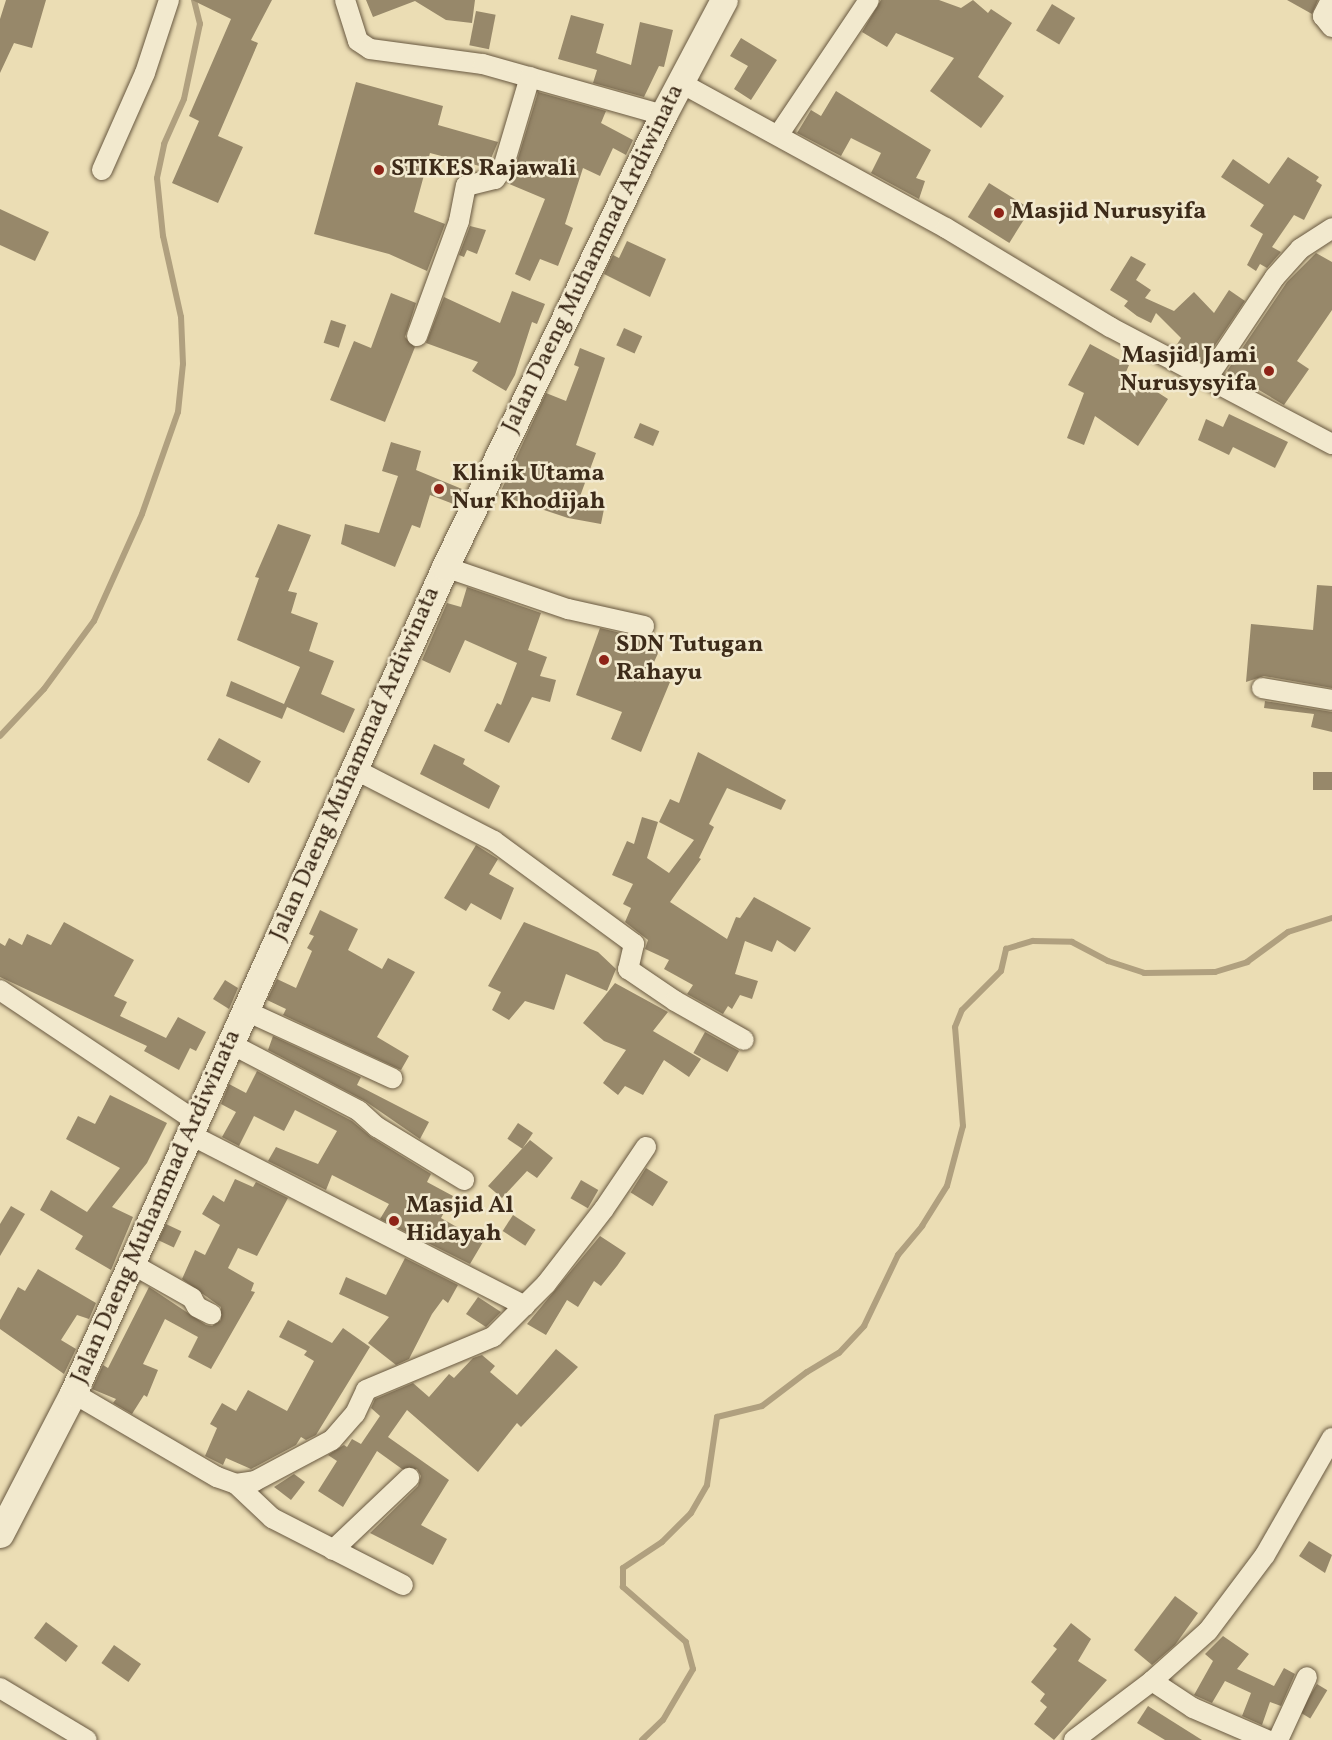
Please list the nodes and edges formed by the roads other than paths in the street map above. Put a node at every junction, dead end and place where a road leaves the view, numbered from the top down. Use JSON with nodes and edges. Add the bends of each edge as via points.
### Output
{"nodes":[{"id":1,"x":169,"y":0,"type":"edge"},
{"id":2,"x":345,"y":0,"type":"edge"},
{"id":3,"x":724,"y":0,"type":"edge"},
{"id":4,"x":869,"y":0,"type":"edge"},
{"id":5,"x":1331,"y":0,"type":"edge"},
{"id":6,"x":1332,"y":27,"type":"edge"},
{"id":7,"x":530,"y":77,"type":"junction"},
{"id":8,"x":681,"y":83,"type":"junction"},
{"id":9,"x":663,"y":115,"type":"junction"},
{"id":10,"x":779,"y":134,"type":"junction"},
{"id":11,"x":102,"y":170,"type":"dead end"},
{"id":12,"x":1331,"y":229,"type":"edge"},
{"id":13,"x":417,"y":336,"type":"dead end"},
{"id":14,"x":1208,"y":377,"type":"junction"},
{"id":15,"x":1332,"y":444,"type":"edge"},
{"id":16,"x":445,"y":567,"type":"junction"},
{"id":17,"x":644,"y":626,"type":"dead end"},
{"id":18,"x":1262,"y":688,"type":"dead end"},
{"id":19,"x":1332,"y":700,"type":"edge"},
{"id":20,"x":354,"y":769,"type":"junction"},
{"id":21,"x":0,"y":990,"type":"edge"},
{"id":22,"x":246,"y":1011,"type":"junction"},
{"id":23,"x":744,"y":1040,"type":"dead end"},
{"id":24,"x":231,"y":1044,"type":"junction"},
{"id":25,"x":392,"y":1077,"type":"dead end"},
{"id":26,"x":194,"y":1128,"type":"junction"},
{"id":27,"x":646,"y":1147,"type":"dead end"},
{"id":28,"x":464,"y":1180,"type":"dead end"},
{"id":29,"x":132,"y":1264,"type":"junction"},
{"id":30,"x":525,"y":1306,"type":"junction"},
{"id":31,"x":211,"y":1314,"type":"dead end"},
{"id":32,"x":73,"y":1393,"type":"junction"},
{"id":33,"x":1332,"y":1438,"type":"edge"},
{"id":34,"x":409,"y":1478,"type":"dead end"},
{"id":35,"x":236,"y":1484,"type":"junction"},
{"id":36,"x":2,"y":1525,"type":"edge"},
{"id":37,"x":333,"y":1550,"type":"junction"},
{"id":38,"x":403,"y":1585,"type":"dead end"},
{"id":39,"x":1307,"y":1677,"type":"dead end"},
{"id":40,"x":1152,"y":1681,"type":"junction"},
{"id":41,"x":0,"y":1688,"type":"edge"},
{"id":42,"x":87,"y":1740,"type":"edge"},
{"id":43,"x":1074,"y":1740,"type":"edge"},
{"id":44,"x":1267,"y":1740,"type":"edge"},
{"id":45,"x":1278,"y":1740,"type":"edge"}],
"edges":[{"from":1,"to":11,"type":"street","via":[[145,73]]},
{"from":2,"to":7,"type":"street","via":[[358,41],[370,49],[483,64]]},
{"from":3,"to":8,"type":"main road","name":"Jalan Daeng Muhammad Ardiwinata"},
{"from":4,"to":10,"type":"street"},
{"from":5,"to":6,"type":"street","via":[[1323,16]]},
{"from":7,"to":9,"type":"street"},
{"from":7,"to":13,"type":"street","via":[[503,168],[495,179],[466,186],[459,221]]},
{"from":8,"to":9,"type":"main road","name":"Jalan Daeng Muhammad Ardiwinata"},
{"from":8,"to":10,"type":"street"},
{"from":9,"to":16,"type":"main road","name":"Jalan Daeng Muhammad Ardiwinata"},
{"from":10,"to":14,"type":"street","via":[[1110,327]]},
{"from":12,"to":14,"type":"street","via":[[1300,249],[1275,278]]},
{"from":14,"to":15,"type":"street"},
{"from":16,"to":17,"type":"street","via":[[568,609]]},
{"from":16,"to":20,"type":"main road","name":"Jalan Daeng Muhammad Ardiwinata"},
{"from":18,"to":19,"type":"street"},
{"from":20,"to":22,"type":"main road","name":"Jalan Daeng Muhammad Ardiwinata"},
{"from":20,"to":23,"type":"street","via":[[494,841],[634,944],[628,969]]},
{"from":21,"to":26,"type":"street"},
{"from":22,"to":24,"type":"main road","name":"Jalan Daeng Muhammad Ardiwinata"},
{"from":22,"to":25,"type":"street"},
{"from":24,"to":26,"type":"main road","name":"Jalan Daeng Muhammad Ardiwinata"},
{"from":24,"to":28,"type":"street","via":[[359,1111],[377,1127]]},
{"from":26,"to":29,"type":"main road","name":"Jalan Daeng Muhammad Ardiwinata"},
{"from":26,"to":30,"type":"street"},
{"from":27,"to":30,"type":"street","via":[[604,1209]]},
{"from":29,"to":31,"type":"street","via":[[184,1293],[197,1307]]},
{"from":29,"to":32,"type":"main road","name":"Jalan Daeng Muhammad Ardiwinata"},
{"from":30,"to":35,"type":"street","via":[[493,1337],[366,1390],[350,1421],[332,1440],[264,1477]]},
{"from":32,"to":35,"type":"street","via":[[217,1477]]},
{"from":32,"to":36,"type":"main road","name":"Jalan Daeng Muhammad Ardiwinata"},
{"from":33,"to":40,"type":"street","via":[[1266,1555],[1208,1631]]},
{"from":34,"to":37,"type":"street"},
{"from":35,"to":37,"type":"street","via":[[272,1518]]},
{"from":37,"to":38,"type":"street"},
{"from":39,"to":45,"type":"street"},
{"from":40,"to":43,"type":"street"},
{"from":40,"to":44,"type":"street","via":[[1192,1708]]},
{"from":41,"to":42,"type":"street"}]}
